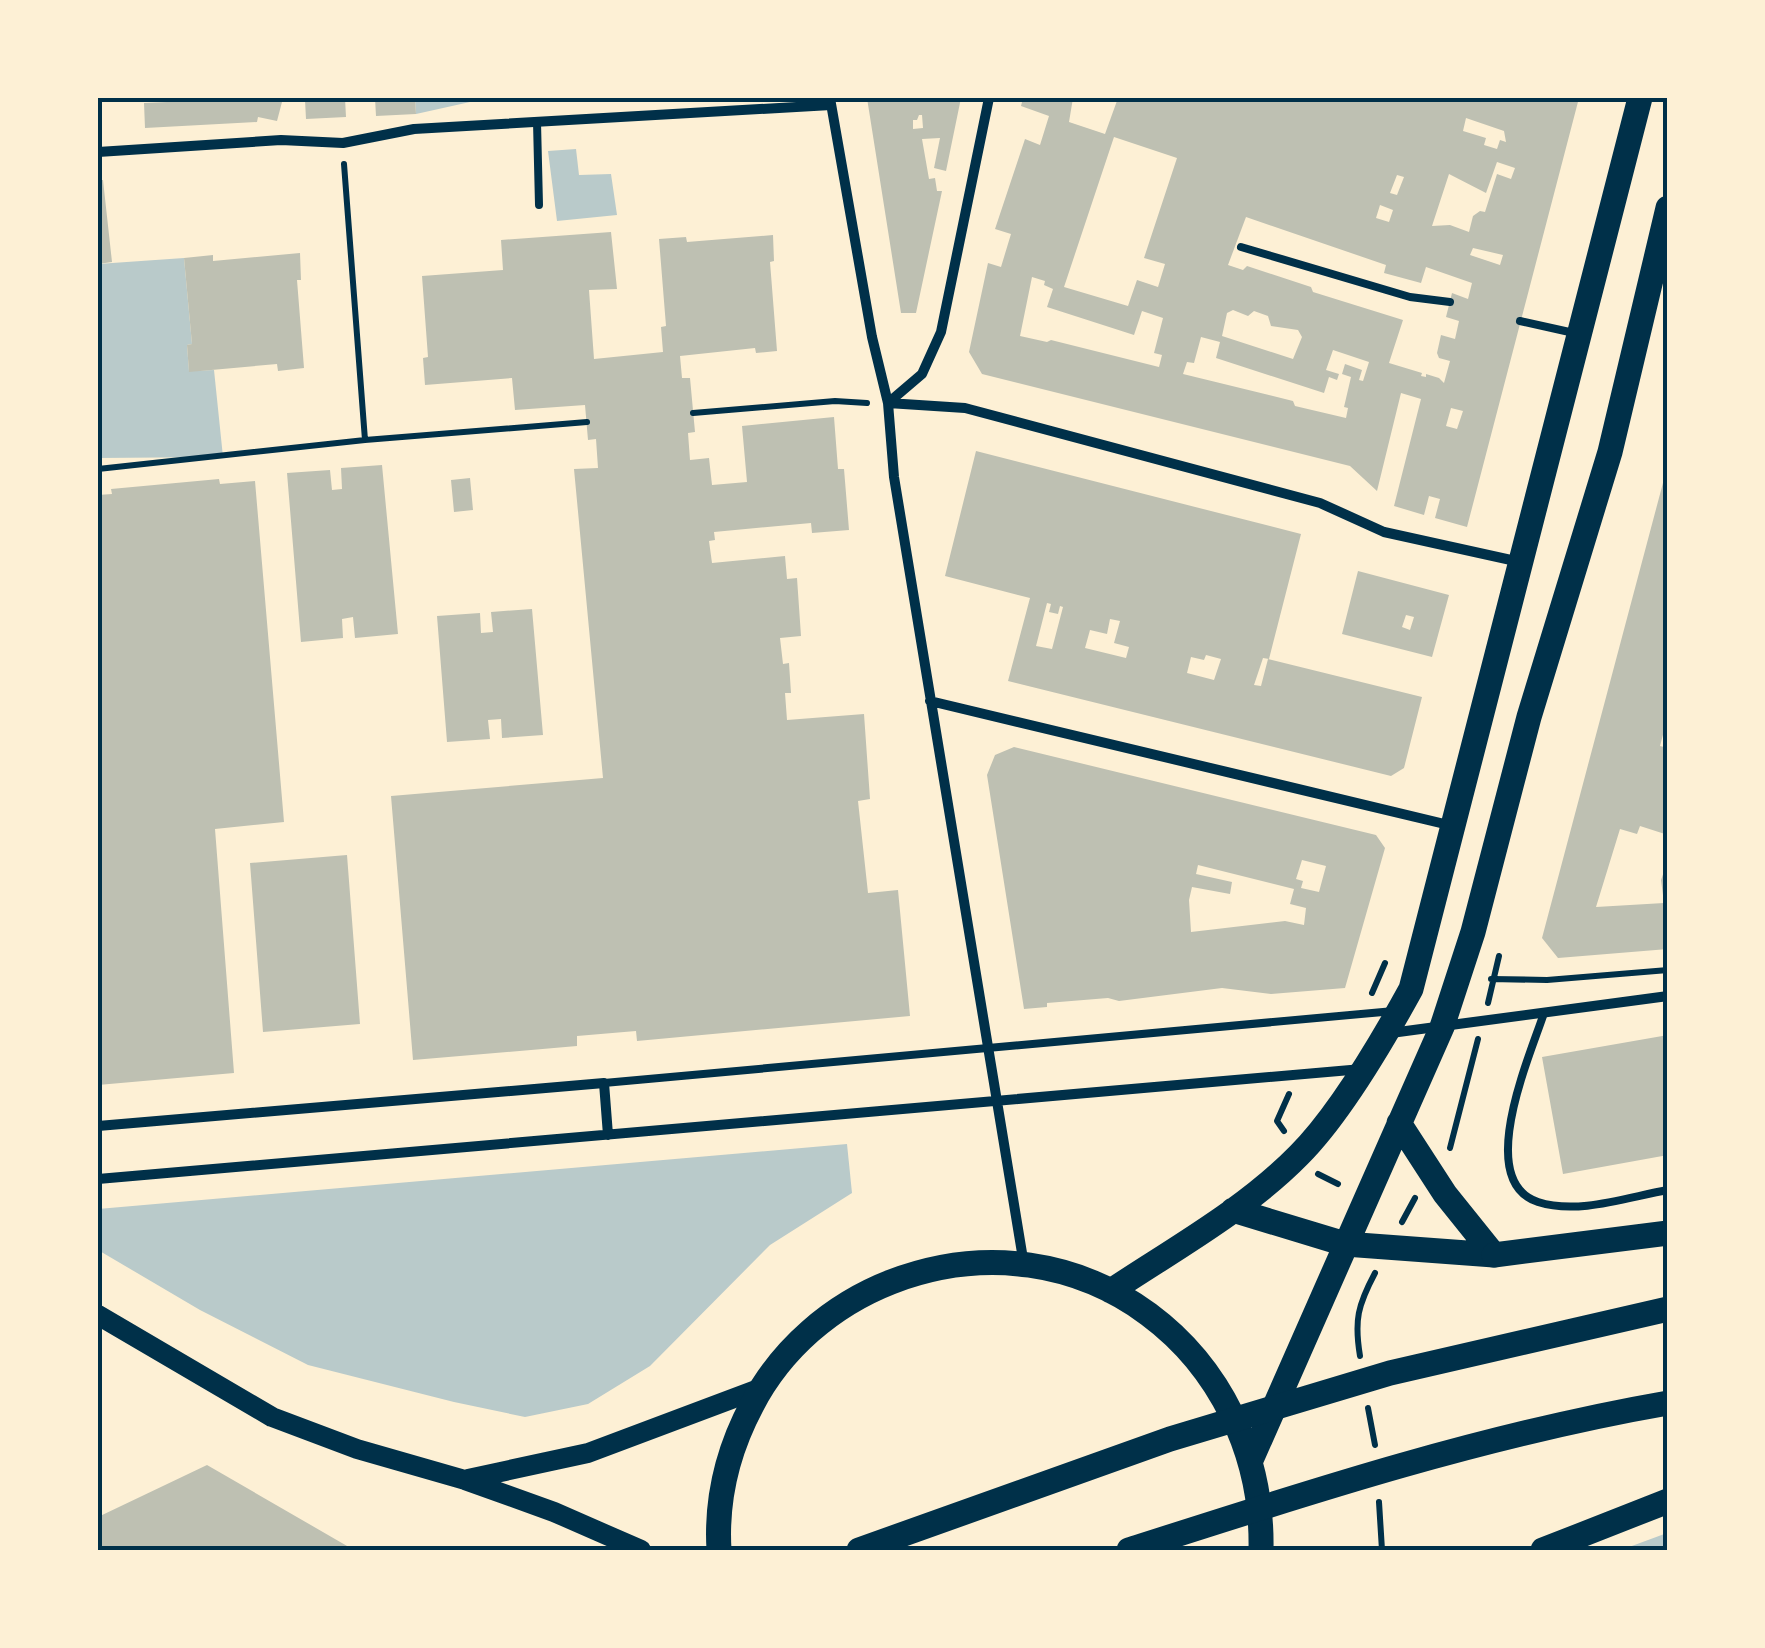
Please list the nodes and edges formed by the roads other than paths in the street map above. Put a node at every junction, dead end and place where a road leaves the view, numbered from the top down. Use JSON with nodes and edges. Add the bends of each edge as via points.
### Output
{"nodes":[{"id":1,"x":989,"y":98,"type":"edge"},
{"id":2,"x":1639,"y":98,"type":"edge"},
{"id":3,"x":830,"y":102,"type":"edge"},
{"id":4,"x":537,"y":122,"type":"junction"},
{"id":5,"x":98,"y":152,"type":"edge"},
{"id":6,"x":539,"y":205,"type":"dead end"},
{"id":7,"x":1668,"y":208,"type":"edge"},
{"id":8,"x":1242,"y":247,"type":"dead end"},
{"id":9,"x":1450,"y":302,"type":"dead end"},
{"id":10,"x":1520,"y":321,"type":"dead end"},
{"id":11,"x":1578,"y":334,"type":"junction"},
{"id":12,"x":888,"y":403,"type":"junction"},
{"id":13,"x":1521,"y":562,"type":"junction"},
{"id":14,"x":930,"y":701,"type":"junction"},
{"id":15,"x":1454,"y":826,"type":"junction"},
{"id":16,"x":1668,"y":996,"type":"edge"},
{"id":17,"x":1399,"y":1011,"type":"junction"},
{"id":18,"x":1544,"y":1013,"type":"junction"},
{"id":19,"x":1442,"y":1027,"type":"junction"},
{"id":20,"x":1386,"y":1034,"type":"junction"},
{"id":21,"x":988,"y":1049,"type":"junction"},
{"id":22,"x":1363,"y":1069,"type":"junction"},
{"id":23,"x":604,"y":1083,"type":"junction"},
{"id":24,"x":998,"y":1100,"type":"junction"},
{"id":25,"x":1399,"y":1123,"type":"junction"},
{"id":26,"x":98,"y":1126,"type":"edge"},
{"id":27,"x":608,"y":1134,"type":"junction"},
{"id":28,"x":98,"y":1179,"type":"edge"},
{"id":29,"x":1668,"y":1190,"type":"edge"},
{"id":30,"x":1233,"y":1210,"type":"junction"},
{"id":31,"x":1668,"y":1233,"type":"edge"},
{"id":32,"x":1345,"y":1244,"type":"junction"},
{"id":33,"x":1494,"y":1255,"type":"junction"},
{"id":34,"x":1024,"y":1265,"type":"junction"},
{"id":35,"x":1111,"y":1291,"type":"junction"},
{"id":36,"x":1668,"y":1309,"type":"edge"},
{"id":37,"x":98,"y":1315,"type":"edge"},
{"id":38,"x":761,"y":1388,"type":"junction"},
{"id":39,"x":1668,"y":1403,"type":"edge"},
{"id":40,"x":1252,"y":1460,"type":"junction"},
{"id":41,"x":465,"y":1480,"type":"junction"},
{"id":42,"x":1668,"y":1501,"type":"edge"},
{"id":43,"x":641,"y":1550,"type":"edge"},
{"id":44,"x":719,"y":1550,"type":"edge"},
{"id":45,"x":859,"y":1550,"type":"edge"},
{"id":46,"x":1129,"y":1550,"type":"edge"},
{"id":47,"x":1261,"y":1550,"type":"edge"},
{"id":48,"x":1542,"y":1550,"type":"edge"}],
"edges":[{"from":1,"to":12,"type":"street","via":[[942,332],[922,374]]},
{"from":2,"to":11,"type":"main road"},
{"from":3,"to":4,"type":"street"},
{"from":3,"to":12,"type":"street"},
{"from":4,"to":5,"type":"street","via":[[414,129],[343,143],[281,140]]},
{"from":4,"to":6,"type":"lane"},
{"from":7,"to":19,"type":"main road","via":[[1610,452]]},
{"from":8,"to":9,"type":"lane","via":[[1410,297]]},
{"from":10,"to":11,"type":"lane"},
{"from":11,"to":13,"type":"main road"},
{"from":12,"to":13,"type":"street","via":[[965,408],[1320,503],[1384,532]]},
{"from":12,"to":14,"type":"street"},
{"from":13,"to":15,"type":"main road"},
{"from":14,"to":15,"type":"street"},
{"from":14,"to":21,"type":"street"},
{"from":15,"to":17,"type":"main road","via":[[1416,973]]},
{"from":16,"to":18,"type":"street"},
{"from":17,"to":20,"type":"main road"},
{"from":17,"to":21,"type":"lane"},
{"from":18,"to":19,"type":"street"},
{"from":18,"to":29,"type":"lane","via":[[1507,1140],[1513,1182],[1524,1195],[1560,1205]]},
{"from":19,"to":20,"type":"street"},
{"from":19,"to":25,"type":"main road"},
{"from":20,"to":22,"type":"main road"},
{"from":21,"to":23,"type":"lane"},
{"from":21,"to":24,"type":"street"},
{"from":22,"to":24,"type":"street"},
{"from":22,"to":30,"type":"main road","via":[[1308,1146]]},
{"from":23,"to":26,"type":"street"},
{"from":23,"to":27,"type":"street"},
{"from":24,"to":27,"type":"street"},
{"from":24,"to":34,"type":"street"},
{"from":25,"to":32,"type":"main road"},
{"from":25,"to":33,"type":"main road"},
{"from":27,"to":28,"type":"street"},
{"from":30,"to":32,"type":"main road"},
{"from":30,"to":35,"type":"main road"},
{"from":31,"to":33,"type":"main road"},
{"from":32,"to":33,"type":"main road"},
{"from":32,"to":40,"type":"main road"},
{"from":34,"to":35,"type":"main road"},
{"from":34,"to":38,"type":"main road","via":[[948,1266],[875,1288],[811,1330]]},
{"from":35,"to":40,"type":"main road","via":[[1165,1326],[1209,1373]]},
{"from":36,"to":45,"type":"main road","via":[[1390,1373],[1170,1439]]},
{"from":37,"to":41,"type":"main road","via":[[272,1417]]},
{"from":38,"to":41,"type":"main road","via":[[588,1453]]},
{"from":38,"to":44,"type":"main road","via":[[727,1464]]},
{"from":39,"to":46,"type":"main road","via":[[1437,1454]]},
{"from":40,"to":47,"type":"main road"},
{"from":41,"to":43,"type":"main road"},
{"from":42,"to":48,"type":"main road"}]}
